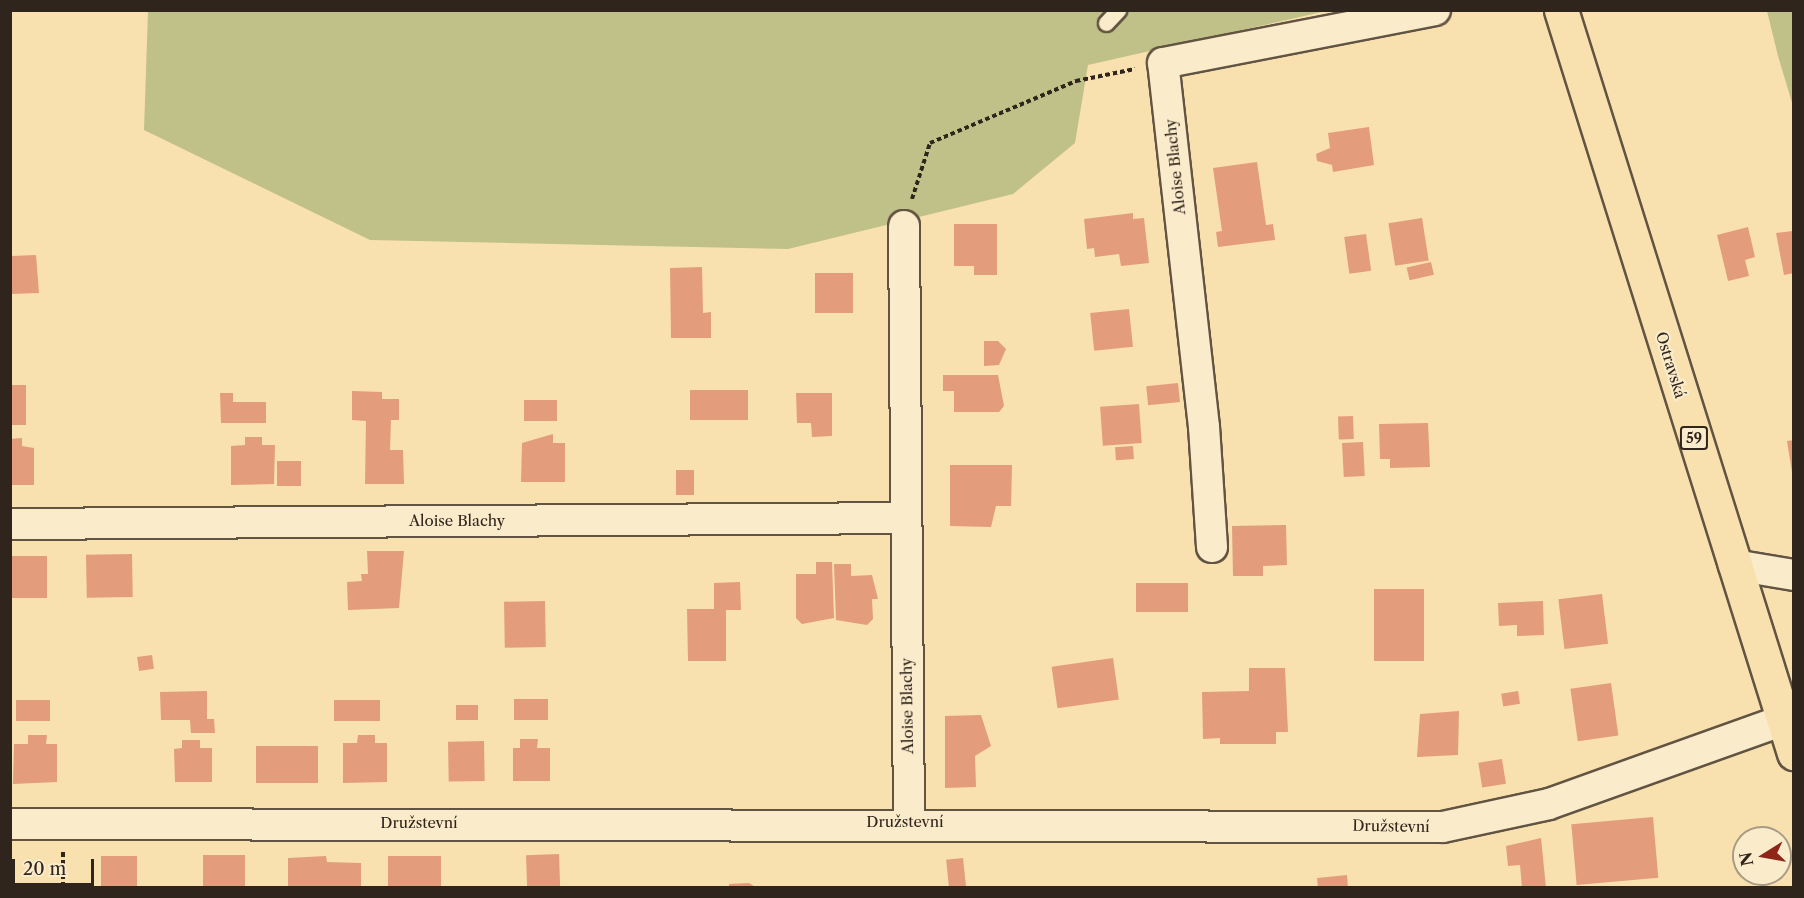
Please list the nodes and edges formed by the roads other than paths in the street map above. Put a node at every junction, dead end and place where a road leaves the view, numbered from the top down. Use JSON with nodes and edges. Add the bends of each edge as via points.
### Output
{"nodes":[{"id":1,"x":1118,"y":10,"type":"edge"},
{"id":2,"x":1435,"y":10,"type":"edge"},
{"id":3,"x":1561,"y":10,"type":"edge"},
{"id":4,"x":1106,"y":23,"type":"dead end"},
{"id":5,"x":904,"y":226,"type":"road end"},
{"id":6,"x":903,"y":518,"type":"junction"},
{"id":7,"x":10,"y":524,"type":"edge"},
{"id":8,"x":1212,"y":547,"type":"dead end"},
{"id":9,"x":1734,"y":565,"type":"junction"},
{"id":10,"x":1794,"y":575,"type":"edge"},
{"id":11,"x":1783,"y":720,"type":"junction"},
{"id":12,"x":1794,"y":753,"type":"edge"},
{"id":13,"x":909,"y":822,"type":"junction"},
{"id":14,"x":10,"y":824,"type":"edge"}],
"edges":[{"from":1,"to":4,"type":"lane"},
{"from":2,"to":8,"type":"street","name":"Aloise Blachy","via":[[1163,63],[1204,428]]},
{"from":3,"to":9,"type":"main road","name":"Ostravská","number":"59"},
{"from":5,"to":6,"type":"street","name":"Aloise Blachy"},
{"from":6,"to":7,"type":"street","name":"Aloise Blachy"},
{"from":6,"to":13,"type":"street","name":"Aloise Blachy"},
{"from":9,"to":10,"type":"street"},
{"from":9,"to":11,"type":"main road","name":"Ostravská","number":"59"},
{"from":11,"to":12,"type":"main road","name":"Ostravská","number":"59"},
{"from":11,"to":13,"type":"street","name":"Družstevní","via":[[1549,804],[1443,826]]},
{"from":13,"to":14,"type":"street","name":"Družstevní"}]}
